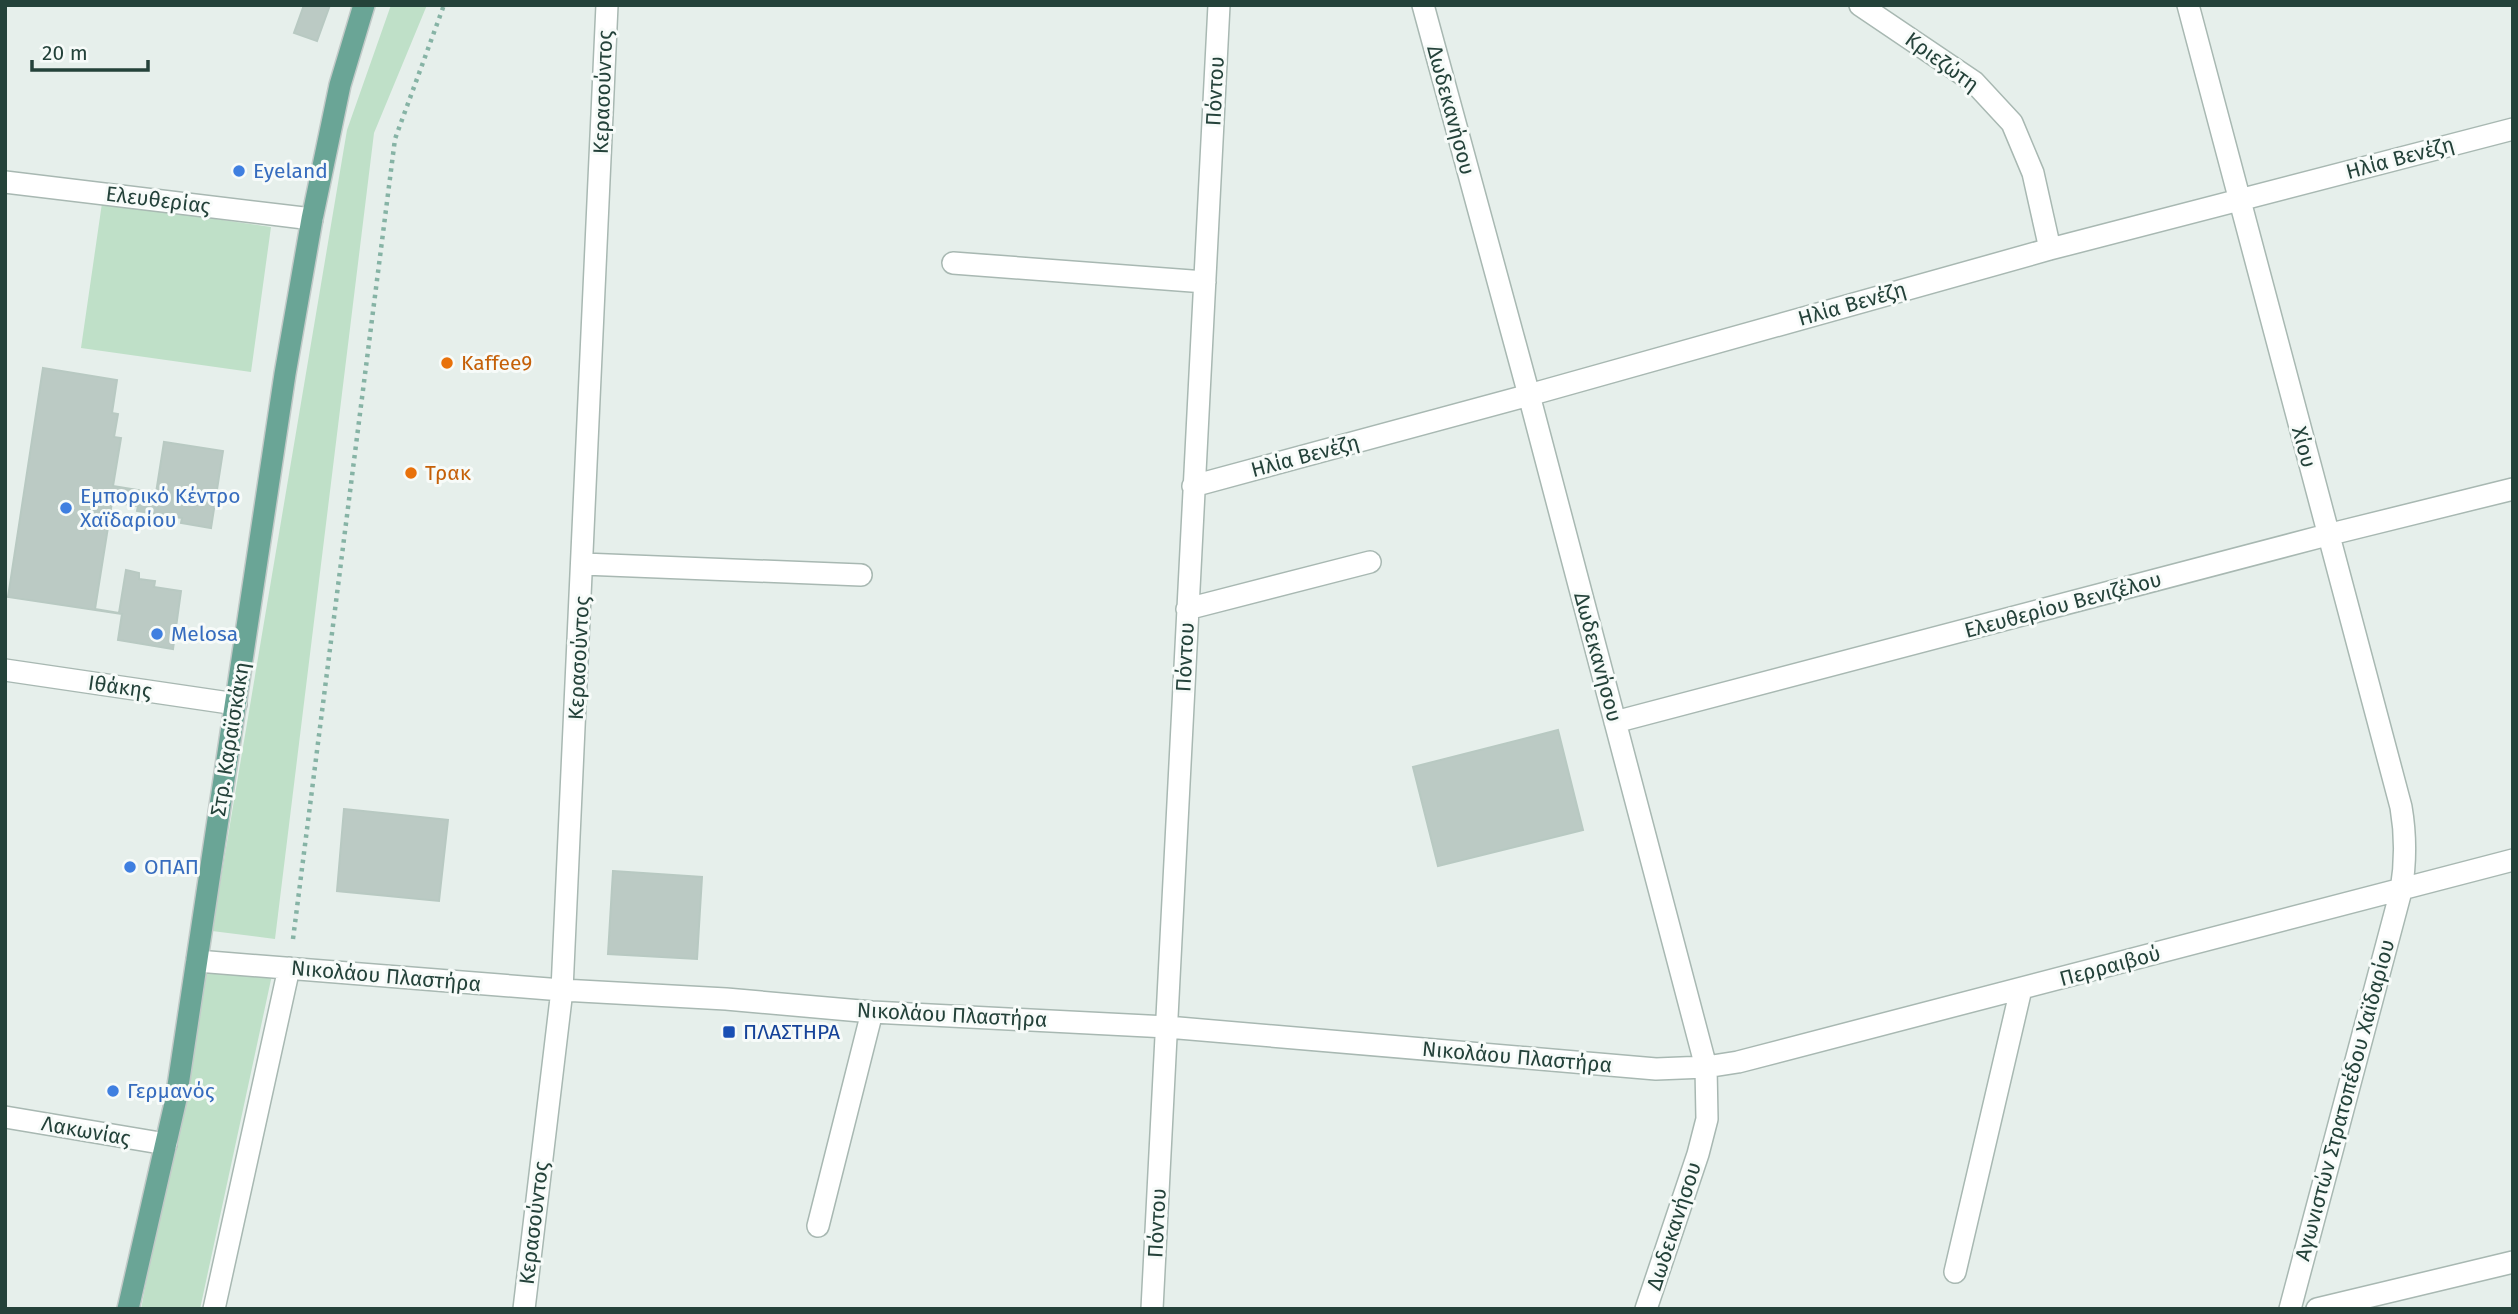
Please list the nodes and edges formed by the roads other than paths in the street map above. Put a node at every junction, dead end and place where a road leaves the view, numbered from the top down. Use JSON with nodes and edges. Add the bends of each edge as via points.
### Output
{"nodes":[{"id":1,"x":364,"y":5,"type":"edge"},
{"id":2,"x":607,"y":5,"type":"edge"},
{"id":3,"x":1219,"y":5,"type":"edge"},
{"id":4,"x":1423,"y":5,"type":"edge"},
{"id":5,"x":1860,"y":5,"type":"edge"},
{"id":6,"x":2188,"y":5,"type":"edge"},
{"id":7,"x":2513,"y":129,"type":"edge"},
{"id":8,"x":5,"y":181,"type":"edge"},
{"id":9,"x":2238,"y":200,"type":"junction"},
{"id":10,"x":312,"y":219,"type":"junction"},
{"id":11,"x":2050,"y":249,"type":"junction"},
{"id":12,"x":953,"y":263,"type":"dead end"},
{"id":13,"x":1205,"y":282,"type":"junction"},
{"id":14,"x":1530,"y":395,"type":"junction"},
{"id":15,"x":1193,"y":486,"type":"junction"},
{"id":16,"x":2513,"y":489,"type":"edge"},
{"id":17,"x":2327,"y":535,"type":"junction"},
{"id":18,"x":1370,"y":562,"type":"dead end"},
{"id":19,"x":583,"y":564,"type":"junction"},
{"id":20,"x":860,"y":575,"type":"dead end"},
{"id":21,"x":1187,"y":609,"type":"junction"},
{"id":22,"x":5,"y":670,"type":"edge"},
{"id":23,"x":236,"y":704,"type":"junction"},
{"id":24,"x":1615,"y":722,"type":"junction"},
{"id":25,"x":2513,"y":860,"type":"edge"},
{"id":26,"x":2400,"y":891,"type":"junction"},
{"id":27,"x":197,"y":961,"type":"junction"},
{"id":28,"x":289,"y":968,"type":"junction"},
{"id":29,"x":2021,"y":989,"type":"junction"},
{"id":30,"x":562,"y":990,"type":"junction"},
{"id":31,"x":872,"y":1012,"type":"junction"},
{"id":32,"x":1167,"y":1027,"type":"junction"},
{"id":33,"x":1706,"y":1067,"type":"junction"},
{"id":34,"x":5,"y":1117,"type":"edge"},
{"id":35,"x":166,"y":1144,"type":"junction"},
{"id":36,"x":818,"y":1226,"type":"dead end"},
{"id":37,"x":2513,"y":1262,"type":"edge"},
{"id":38,"x":1955,"y":1272,"type":"dead end"},
{"id":39,"x":128,"y":1309,"type":"edge"},
{"id":40,"x":214,"y":1309,"type":"edge"},
{"id":41,"x":524,"y":1309,"type":"edge"},
{"id":42,"x":1152,"y":1309,"type":"edge"},
{"id":43,"x":1646,"y":1309,"type":"edge"},
{"id":44,"x":2290,"y":1309,"type":"edge"},
{"id":45,"x":2317,"y":1309,"type":"edge"}],
"edges":[{"from":1,"to":10,"type":"main road","name":"Στρ. Καραϊσκάκη","via":[[340,85]]},
{"from":2,"to":19,"type":"street","name":"Κερασούντος"},
{"from":3,"to":13,"type":"street","name":"Πόντου"},
{"from":4,"to":14,"type":"street","name":"Δωδεκανήσου"},
{"from":5,"to":11,"type":"street","name":"Κριεζώτη","via":[[1974,82],[2012,123],[2033,173]]},
{"from":6,"to":9,"type":"street","name":"Χίου"},
{"from":7,"to":9,"type":"street","name":"Ηλία Βενέζη"},
{"from":8,"to":10,"type":"street","name":"Ελευθερίας"},
{"from":9,"to":11,"type":"street","name":"Ηλία Βενέζη"},
{"from":9,"to":17,"type":"street","name":"Χίου"},
{"from":10,"to":23,"type":"main road","name":"Στρ. Καραϊσκάκη"},
{"from":11,"to":14,"type":"street","name":"Ηλία Βενέζη"},
{"from":12,"to":13,"type":"street"},
{"from":13,"to":15,"type":"street","name":"Πόντου"},
{"from":14,"to":15,"type":"street","name":"Ηλία Βενέζη"},
{"from":14,"to":24,"type":"street","name":"Δωδεκανήσου"},
{"from":15,"to":21,"type":"street","name":"Πόντου"},
{"from":16,"to":17,"type":"street","name":"Ελευθερίου Βενιζέλου"},
{"from":17,"to":24,"type":"street","name":"Ελευθερίου Βενιζέλου"},
{"from":17,"to":26,"type":"street","name":"Χίου","via":[[2401,807],[2406,854]]},
{"from":18,"to":21,"type":"street"},
{"from":19,"to":20,"type":"street"},
{"from":19,"to":30,"type":"street","name":"Κερασούντος"},
{"from":21,"to":32,"type":"street","name":"Πόντου"},
{"from":22,"to":23,"type":"street","name":"Ιθάκης"},
{"from":23,"to":27,"type":"main road","name":"Στρ. Καραϊσκάκη"},
{"from":24,"to":33,"type":"street","name":"Δωδεκανήσου"},
{"from":25,"to":26,"type":"street","name":"Περραιβού"},
{"from":26,"to":29,"type":"street","name":"Περραιβού"},
{"from":26,"to":44,"type":"street","name":"Αγωνιστών Στρατοπέδου Χαϊδαρίου"},
{"from":27,"to":28,"type":"street","name":"Νικολάου Πλαστήρα"},
{"from":27,"to":35,"type":"main road","name":"Στρ. Καραϊσκάκη"},
{"from":28,"to":30,"type":"street","name":"Νικολάου Πλαστήρα"},
{"from":28,"to":40,"type":"street"},
{"from":29,"to":33,"type":"street","name":"Περραιβού"},
{"from":29,"to":38,"type":"street"},
{"from":30,"to":31,"type":"street","name":"Νικολάου Πλαστήρα"},
{"from":30,"to":41,"type":"street","name":"Κερασούντος"},
{"from":31,"to":32,"type":"street","name":"Νικολάου Πλαστήρα"},
{"from":31,"to":36,"type":"street"},
{"from":32,"to":33,"type":"street","name":"Νικολάου Πλαστήρα","via":[[1656,1069]]},
{"from":32,"to":42,"type":"street","name":"Πόντου"},
{"from":33,"to":43,"type":"street","name":"Δωδεκανήσου","via":[[1707,1119]]},
{"from":34,"to":35,"type":"street","name":"Λακωνίας"},
{"from":35,"to":39,"type":"main road","name":"Στρ. Καραϊσκάκη"},
{"from":37,"to":45,"type":"street"}]}
